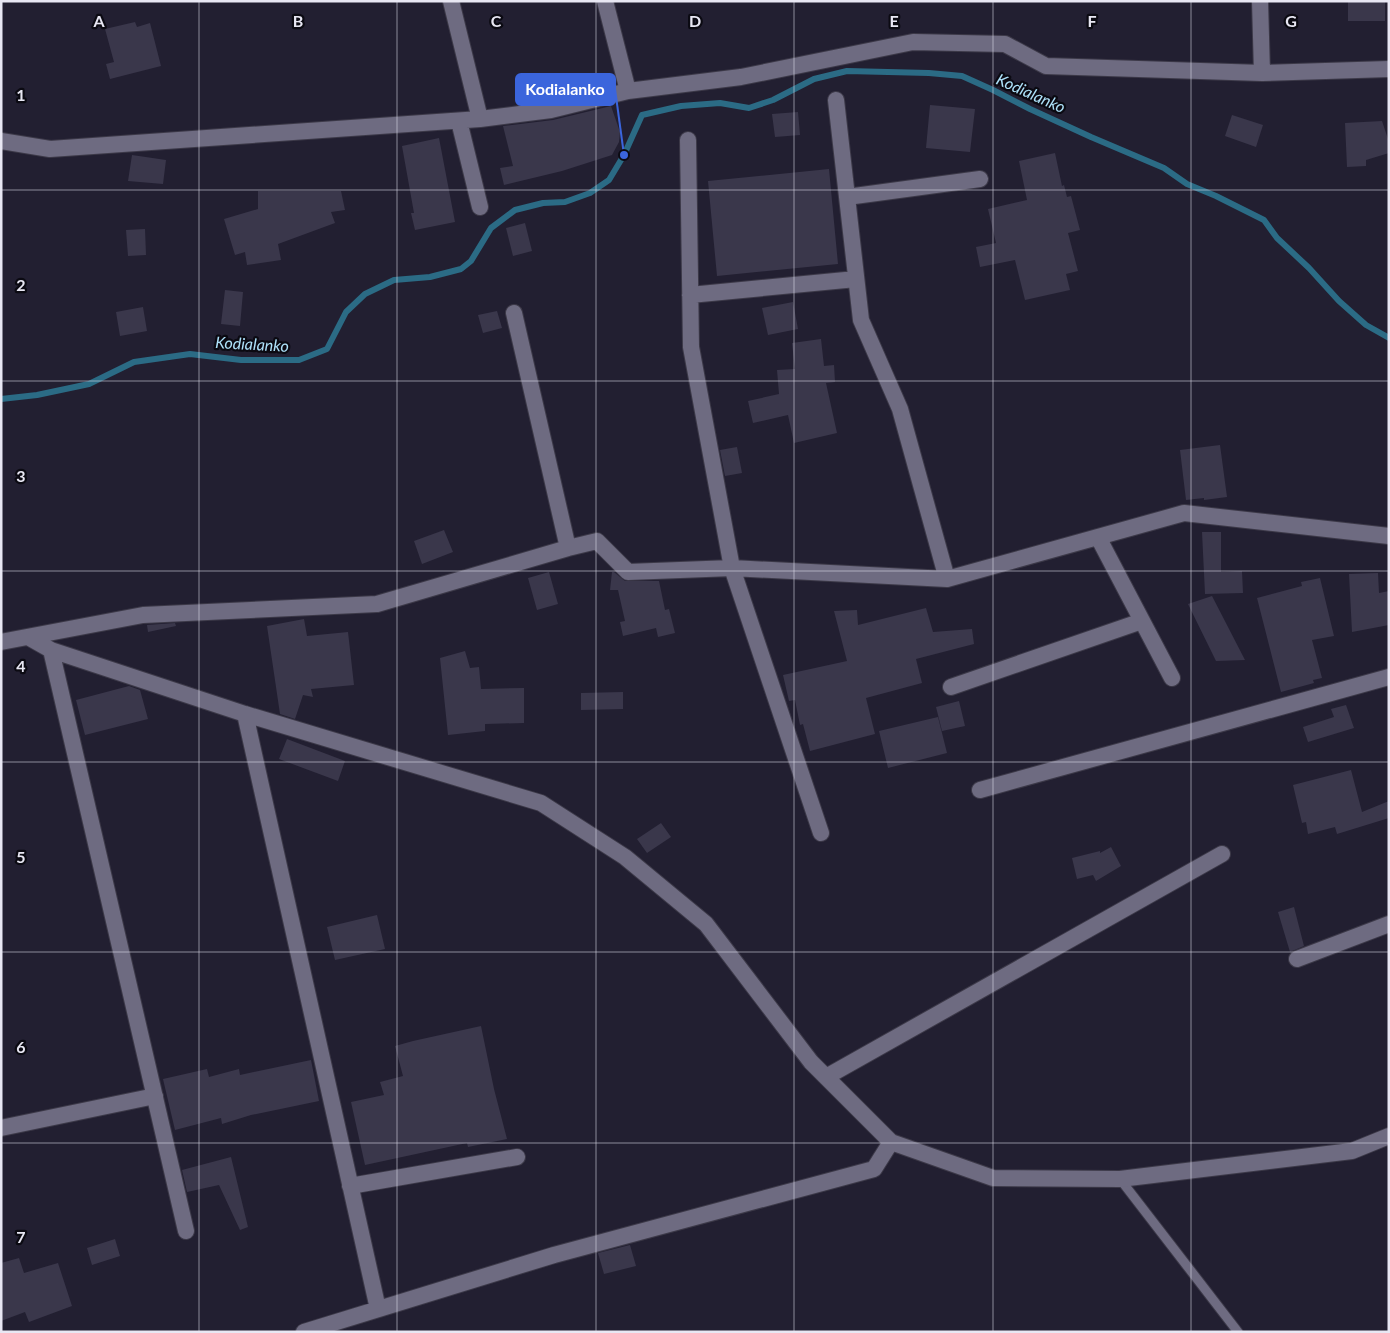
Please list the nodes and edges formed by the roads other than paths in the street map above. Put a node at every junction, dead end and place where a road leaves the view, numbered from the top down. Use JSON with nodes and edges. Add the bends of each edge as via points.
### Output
{"nodes":[{"id":1,"x":451,"y":1,"type":"edge"},
{"id":2,"x":605,"y":1,"type":"edge"},
{"id":3,"x":1260,"y":1,"type":"edge"},
{"id":4,"x":1389,"y":69,"type":"edge"},
{"id":5,"x":1262,"y":73,"type":"junction"},
{"id":6,"x":628,"y":91,"type":"junction"},
{"id":7,"x":836,"y":100,"type":"dead end"},
{"id":8,"x":480,"y":119,"type":"junction"},
{"id":9,"x":459,"y":121,"type":"junction"},
{"id":10,"x":688,"y":140,"type":"dead end"},
{"id":11,"x":1,"y":141,"type":"edge"},
{"id":12,"x":980,"y":179,"type":"dead end"},
{"id":13,"x":847,"y":197,"type":"junction"},
{"id":14,"x":480,"y":207,"type":"dead end"},
{"id":15,"x":856,"y":279,"type":"junction"},
{"id":16,"x":690,"y":295,"type":"junction"},
{"id":17,"x":514,"y":313,"type":"dead end"},
{"id":18,"x":1389,"y":536,"type":"edge"},
{"id":19,"x":1098,"y":537,"type":"junction"},
{"id":20,"x":568,"y":548,"type":"junction"},
{"id":21,"x":732,"y":568,"type":"junction"},
{"id":22,"x":947,"y":579,"type":"junction"},
{"id":23,"x":1142,"y":622,"type":"junction"},
{"id":24,"x":28,"y":637,"type":"junction"},
{"id":25,"x":1,"y":642,"type":"edge"},
{"id":26,"x":51,"y":650,"type":"junction"},
{"id":27,"x":1389,"y":677,"type":"edge"},
{"id":28,"x":1172,"y":678,"type":"dead end"},
{"id":29,"x":951,"y":687,"type":"dead end"},
{"id":30,"x":244,"y":714,"type":"junction"},
{"id":31,"x":980,"y":790,"type":"dead end"},
{"id":32,"x":821,"y":833,"type":"dead end"},
{"id":33,"x":1222,"y":854,"type":"dead end"},
{"id":34,"x":1389,"y":924,"type":"edge"},
{"id":35,"x":1297,"y":959,"type":"dead end"},
{"id":36,"x":826,"y":1077,"type":"junction"},
{"id":37,"x":155,"y":1096,"type":"junction"},
{"id":38,"x":1,"y":1128,"type":"edge"},
{"id":39,"x":1389,"y":1136,"type":"edge"},
{"id":40,"x":891,"y":1142,"type":"junction"},
{"id":41,"x":517,"y":1156,"type":"dead end"},
{"id":42,"x":1120,"y":1179,"type":"junction"},
{"id":43,"x":350,"y":1186,"type":"junction"},
{"id":44,"x":186,"y":1231,"type":"dead end"},
{"id":45,"x":378,"y":1309,"type":"junction"},
{"id":46,"x":307,"y":1331,"type":"edge"},
{"id":47,"x":1238,"y":1332,"type":"edge"}],
"edges":[{"from":1,"to":8,"type":"street"},
{"from":2,"to":6,"type":"street"},
{"from":3,"to":5,"type":"street"},
{"from":4,"to":5,"type":"street"},
{"from":5,"to":6,"type":"street","via":[[1046,66],[1005,44],[913,42],[741,77]]},
{"from":6,"to":8,"type":"street","via":[[552,110]]},
{"from":7,"to":13,"type":"street"},
{"from":8,"to":9,"type":"street"},
{"from":9,"to":11,"type":"street","via":[[50,149]]},
{"from":9,"to":14,"type":"street"},
{"from":10,"to":16,"type":"street"},
{"from":12,"to":13,"type":"street"},
{"from":13,"to":15,"type":"street"},
{"from":15,"to":16,"type":"street"},
{"from":15,"to":22,"type":"street","via":[[861,320],[900,409]]},
{"from":16,"to":21,"type":"street","via":[[691,347]]},
{"from":17,"to":20,"type":"street"},
{"from":18,"to":19,"type":"street","via":[[1184,512]]},
{"from":19,"to":22,"type":"street"},
{"from":19,"to":23,"type":"street"},
{"from":20,"to":21,"type":"street","via":[[597,541],[628,572]]},
{"from":20,"to":24,"type":"street","via":[[377,604],[143,615]]},
{"from":21,"to":22,"type":"street"},
{"from":21,"to":32,"type":"street"},
{"from":23,"to":28,"type":"street"},
{"from":23,"to":29,"type":"street"},
{"from":24,"to":25,"type":"street"},
{"from":24,"to":26,"type":"street"},
{"from":26,"to":30,"type":"street"},
{"from":26,"to":37,"type":"street"},
{"from":27,"to":31,"type":"street"},
{"from":30,"to":36,"type":"street","via":[[541,803],[625,857],[706,924],[811,1062]]},
{"from":30,"to":43,"type":"street"},
{"from":33,"to":36,"type":"street"},
{"from":34,"to":35,"type":"street"},
{"from":36,"to":40,"type":"street"},
{"from":37,"to":38,"type":"street"},
{"from":37,"to":44,"type":"street"},
{"from":39,"to":42,"type":"street","via":[[1352,1150]]},
{"from":40,"to":42,"type":"street","via":[[993,1178]]},
{"from":40,"to":45,"type":"street","via":[[874,1169],[554,1255]]},
{"from":41,"to":43,"type":"street"},
{"from":42,"to":47,"type":"lane"},
{"from":43,"to":45,"type":"street"},
{"from":45,"to":46,"type":"street"}]}
